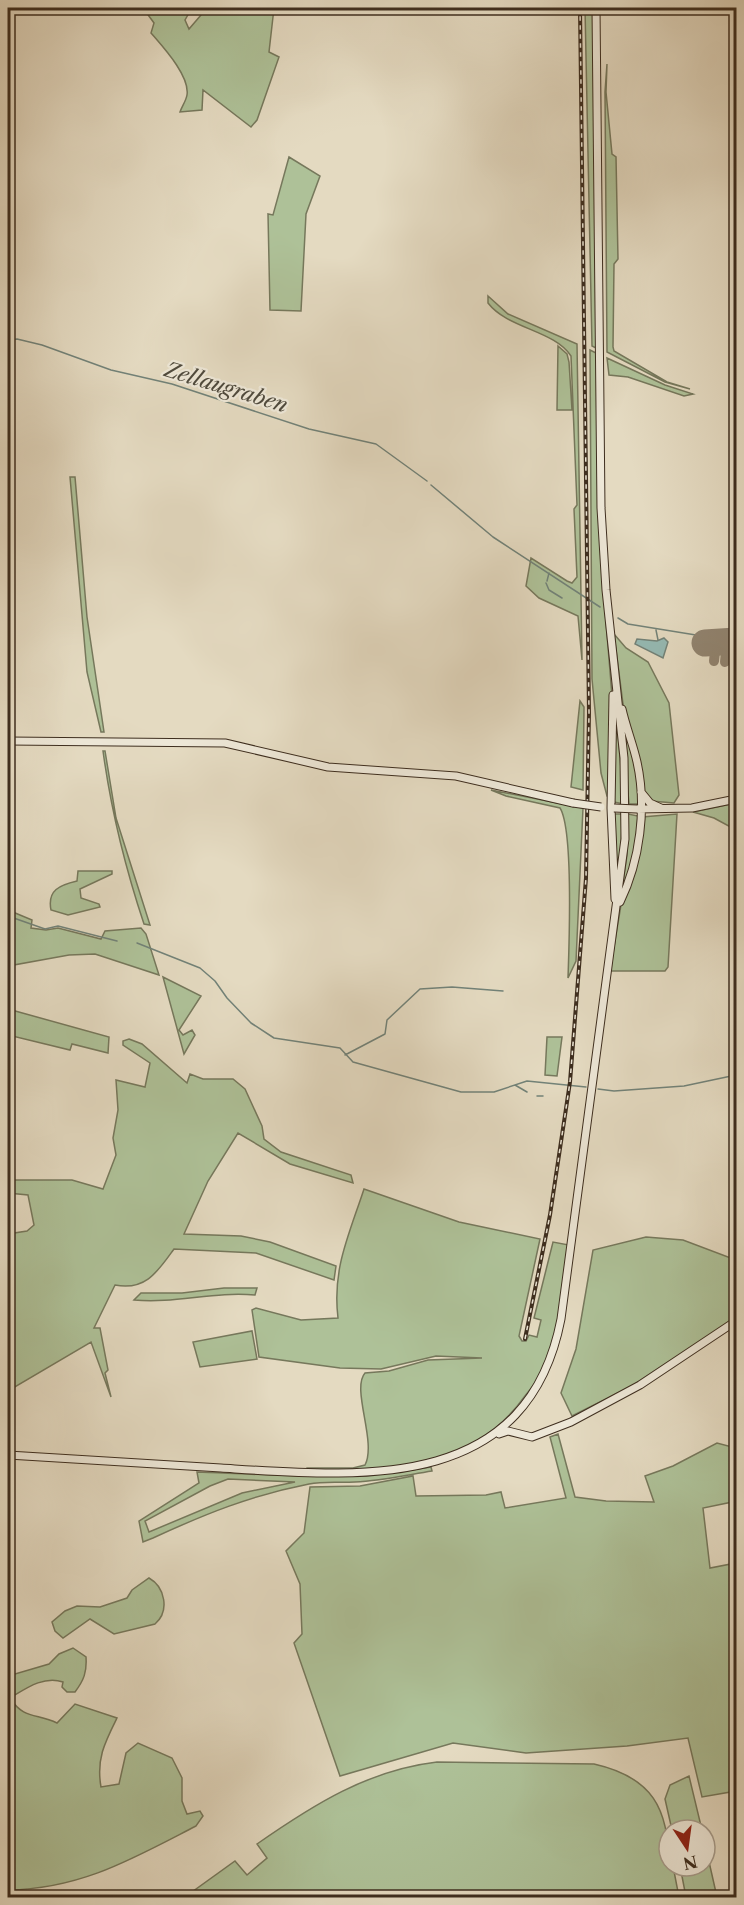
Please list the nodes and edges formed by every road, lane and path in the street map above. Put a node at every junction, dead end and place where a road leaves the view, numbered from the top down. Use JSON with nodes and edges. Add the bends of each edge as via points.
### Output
{"nodes":[{"id":1,"x":596,"y":8,"type":"edge"},
{"id":2,"x":612,"y":654,"type":"junction"},
{"id":3,"x":615,"y":675,"type":"junction"},
{"id":4,"x":8,"y":741,"type":"edge"},
{"id":5,"x":641,"y":792,"type":"junction"},
{"id":6,"x":736,"y":800,"type":"edge"},
{"id":7,"x":612,"y":808,"type":"junction"},
{"id":8,"x":639,"y":809,"type":"junction"},
{"id":9,"x":667,"y":809,"type":"junction"},
{"id":10,"x":616,"y":914,"type":"junction"},
{"id":11,"x":736,"y":1321,"type":"edge"},
{"id":12,"x":475,"y":1446,"type":"junction"},
{"id":13,"x":8,"y":1455,"type":"edge"}],
"edges":[{"from":1,"to":2,"type":"main road","via":[[601,508]]},
{"from":2,"to":3,"type":"main road"},
{"from":2,"to":7,"type":"main road"},
{"from":3,"to":5,"type":"main road"},
{"from":3,"to":10,"type":"main road","via":[[626,799]]},
{"from":4,"to":7,"type":"main road","bridge":true,"via":[[225,743],[328,767],[456,776]]},
{"from":5,"to":8,"type":"main road"},
{"from":5,"to":9,"type":"main road","via":[[650,803]]},
{"from":6,"to":9,"type":"main road"},
{"from":7,"to":8,"type":"main road","bridge":true},
{"from":7,"to":10,"type":"main road"},
{"from":8,"to":9,"type":"main road"},
{"from":8,"to":10,"type":"main road","via":[[635,854]]},
{"from":10,"to":12,"type":"main road","via":[[557,1339],[544,1376],[525,1406],[504,1427]]},
{"from":11,"to":12,"type":"main road","via":[[640,1385],[586,1414],[538,1435],[525,1437],[504,1431]]},
{"from":12,"to":13,"type":"main road","via":[[427,1463],[344,1473]]}]}
